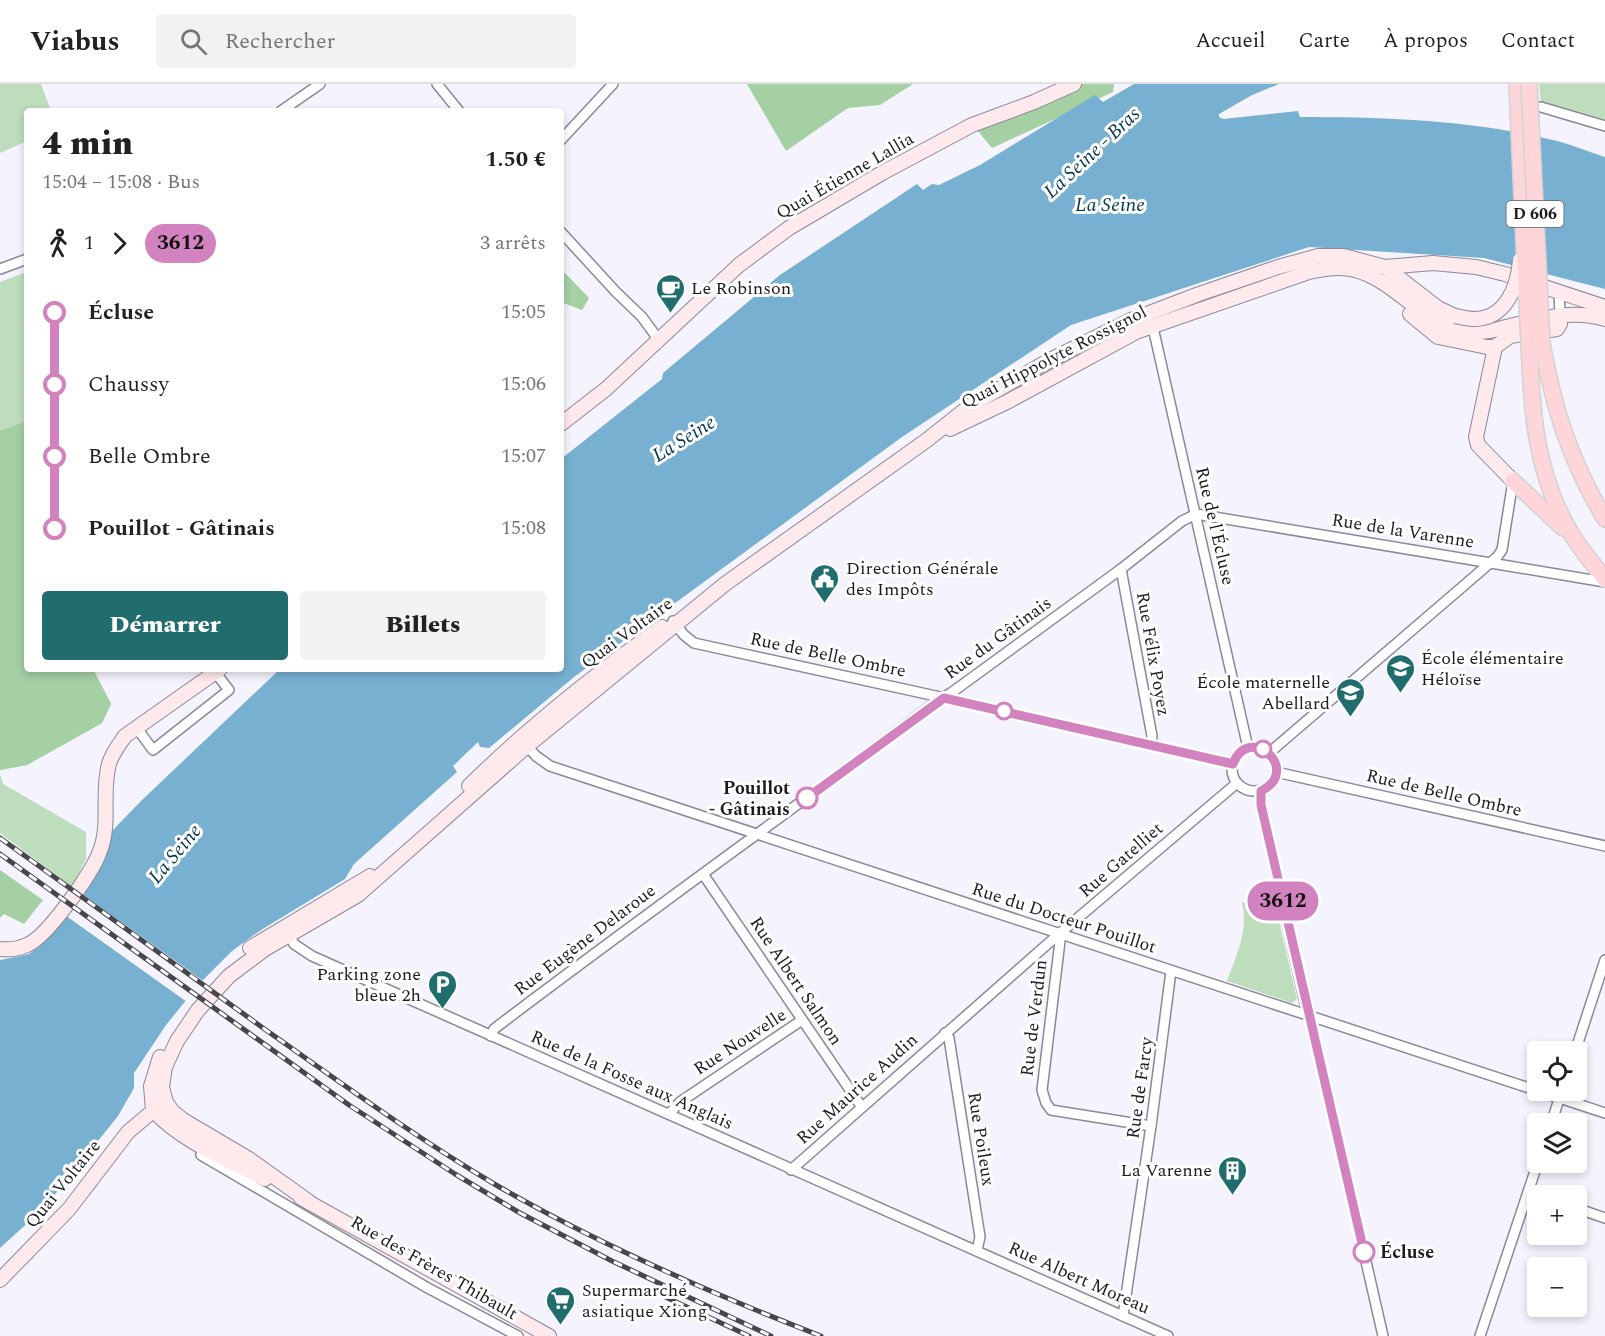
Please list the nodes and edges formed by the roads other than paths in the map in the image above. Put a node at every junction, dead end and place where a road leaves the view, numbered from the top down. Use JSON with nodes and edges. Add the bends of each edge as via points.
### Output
{"nodes":[{"id":1,"x":320,"y":84,"type":"edge"},
{"id":2,"x":437,"y":84,"type":"edge"},
{"id":3,"x":613,"y":84,"type":"edge"},
{"id":4,"x":1074,"y":84,"type":"edge"},
{"id":5,"x":1517,"y":84,"type":"edge"},
{"id":6,"x":1529,"y":84,"type":"edge"},
{"id":7,"x":1541,"y":107,"type":"dead end"},
{"id":8,"x":285,"y":108,"type":"edge"},
{"id":9,"x":457,"y":108,"type":"edge"},
{"id":10,"x":1605,"y":126,"type":"edge"},
{"id":11,"x":564,"y":137,"type":"edge"},
{"id":12,"x":1523,"y":222,"type":"junction"},
{"id":13,"x":564,"y":235,"type":"edge"},
{"id":14,"x":24,"y":260,"type":"edge"},
{"id":15,"x":1385,"y":267,"type":"junction"},
{"id":16,"x":0,"y":269,"type":"edge"},
{"id":17,"x":1329,"y":269,"type":"junction"},
{"id":18,"x":1559,"y":292,"type":"junction"},
{"id":19,"x":1605,"y":307,"type":"edge"},
{"id":20,"x":1560,"y":315,"type":"junction"},
{"id":21,"x":1151,"y":319,"type":"junction"},
{"id":22,"x":1605,"y":319,"type":"edge"},
{"id":23,"x":658,"y":339,"type":"junction"},
{"id":24,"x":1535,"y":343,"type":"junction"},
{"id":25,"x":1495,"y":347,"type":"junction"},
{"id":26,"x":564,"y":422,"type":"edge"},
{"id":27,"x":1513,"y":481,"type":"junction"},
{"id":28,"x":1196,"y":514,"type":"junction"},
{"id":29,"x":1605,"y":519,"type":"edge"},
{"id":30,"x":1572,"y":536,"type":"junction"},
{"id":31,"x":1490,"y":562,"type":"junction"},
{"id":32,"x":1121,"y":569,"type":"junction"},
{"id":33,"x":1605,"y":580,"type":"edge"},
{"id":34,"x":697,"y":607,"type":"joint"},
{"id":35,"x":674,"y":623,"type":"junction"},
{"id":36,"x":215,"y":672,"type":"edge"},
{"id":37,"x":219,"y":672,"type":"edge"},
{"id":38,"x":944,"y":698,"type":"junction"},
{"id":39,"x":136,"y":727,"type":"junction"},
{"id":40,"x":524,"y":743,"type":"junction"},
{"id":41,"x":1151,"y":744,"type":"junction"},
{"id":42,"x":1248,"y":748,"type":"junction"},
{"id":43,"x":1269,"y":753,"type":"junction"},
{"id":44,"x":1233,"y":764,"type":"junction"},
{"id":45,"x":1276,"y":772,"type":"junction"},
{"id":46,"x":1237,"y":783,"type":"junction"},
{"id":47,"x":1261,"y":791,"type":"junction"},
{"id":48,"x":759,"y":834,"type":"junction"},
{"id":49,"x":1605,"y":846,"type":"edge"},
{"id":50,"x":703,"y":874,"type":"junction"},
{"id":51,"x":286,"y":931,"type":"junction"},
{"id":52,"x":1059,"y":934,"type":"junction"},
{"id":53,"x":0,"y":949,"type":"edge"},
{"id":54,"x":1605,"y":960,"type":"edge"},
{"id":55,"x":1171,"y":971,"type":"junction"},
{"id":56,"x":1309,"y":1016,"type":"junction"},
{"id":57,"x":802,"y":1020,"type":"junction"},
{"id":58,"x":945,"y":1033,"type":"junction"},
{"id":59,"x":491,"y":1036,"type":"junction"},
{"id":60,"x":1579,"y":1041,"type":"edge"},
{"id":61,"x":1527,"y":1083,"type":"edge"},
{"id":62,"x":1577,"y":1101,"type":"edge"},
{"id":63,"x":166,"y":1102,"type":"junction"},
{"id":64,"x":861,"y":1106,"type":"junction"},
{"id":65,"x":153,"y":1110,"type":"junction"},
{"id":66,"x":1605,"y":1113,"type":"edge"},
{"id":67,"x":669,"y":1114,"type":"junction"},
{"id":68,"x":1151,"y":1126,"type":"junction"},
{"id":69,"x":207,"y":1142,"type":"junction"},
{"id":70,"x":791,"y":1170,"type":"junction"},
{"id":71,"x":1527,"y":1195,"type":"edge"},
{"id":72,"x":1587,"y":1212,"type":"edge"},
{"id":73,"x":1605,"y":1218,"type":"edge"},
{"id":74,"x":335,"y":1225,"type":"junction"},
{"id":75,"x":977,"y":1251,"type":"junction"},
{"id":76,"x":0,"y":1280,"type":"edge"},
{"id":77,"x":1123,"y":1316,"type":"junction"},
{"id":78,"x":518,"y":1336,"type":"edge"},
{"id":79,"x":549,"y":1336,"type":"edge"},
{"id":80,"x":1168,"y":1336,"type":"edge"},
{"id":81,"x":1383,"y":1336,"type":"edge"},
{"id":82,"x":1480,"y":1336,"type":"edge"}],
"edges":[{"from":1,"to":8,"type":"street"},
{"from":2,"to":9,"type":"street"},
{"from":3,"to":11,"type":"street"},
{"from":4,"to":23,"type":"street","name":"Quai Étienne Lallia","via":[[972,125],[789,228],[739,266]]},
{"from":5,"to":12,"type":"main road","number":"D 606"},
{"from":6,"to":24,"type":"main road","number":"D 606","bridge":true},
{"from":7,"to":10,"type":"street"},
{"from":12,"to":15,"type":"street","bridge":true,"via":[[1516,286],[1496,313],[1477,319],[1455,316],[1438,308]]},
{"from":12,"to":24,"type":"main road","number":"D 606","bridge":true},
{"from":13,"to":23,"type":"street"},
{"from":14,"to":16,"type":"street"},
{"from":15,"to":18,"type":"street","name":"Quai Hippolyte Rossignol","via":[[1432,263],[1476,267]]},
{"from":15,"to":21,"type":"street","name":"Quai Hippolyte Rossignol","via":[[1344,256],[1318,256],[1278,267]]},
{"from":17,"to":20,"type":"street","name":"Quai Hippolyte Rossignol","via":[[1353,269],[1372,276],[1427,316],[1468,332],[1491,331]]},
{"from":17,"to":21,"type":"street","name":"Quai Hippolyte Rossignol"},
{"from":17,"to":25,"type":"street","via":[[1379,288],[1438,338]]},
{"from":18,"to":19,"type":"street","name":"Quai Hippolyte Rossignol"},
{"from":18,"to":20,"type":"street"},
{"from":20,"to":22,"type":"street","name":"Quai Hippolyte Rossignol","via":[[1584,314]]},
{"from":20,"to":25,"type":"street","via":[[1557,329],[1510,336]]},
{"from":21,"to":28,"type":"street","name":"Rue de l'Écluse"},
{"from":21,"to":34,"type":"street","name":"Quai Hippolyte Rossignol","via":[[1050,360],[971,405]]},
{"from":23,"to":26,"type":"street","name":"Quai Étienne Lallia","via":[[606,389]]},
{"from":24,"to":29,"type":"main road","number":"D 606","via":[[1562,428],[1586,486]]},
{"from":24,"to":30,"type":"main road","number":"D 606","via":[[1532,411],[1539,454],[1554,501]]},
{"from":25,"to":27,"type":"street","via":[[1476,436],[1478,445]]},
{"from":27,"to":30,"type":"main road"},
{"from":27,"to":31,"type":"street","via":[[1502,550]]},
{"from":28,"to":31,"type":"street","name":"Rue de la Varenne"},
{"from":28,"to":32,"type":"street","name":"Rue du Gâtinais"},
{"from":28,"to":42,"type":"street","name":"Rue de l'Écluse"},
{"from":30,"to":33,"type":"main road","number":"D 606"},
{"from":31,"to":33,"type":"street","name":"Rue de la Varenne"},
{"from":31,"to":43,"type":"street"},
{"from":32,"to":38,"type":"street","name":"Rue du Gâtinais"},
{"from":32,"to":41,"type":"street","name":"Rue Félix Poyez"},
{"from":34,"to":35,"type":"street","name":"Quai Voltaire"},
{"from":35,"to":38,"type":"street","name":"Rue de Belle Ombre","via":[[694,643]]},
{"from":35,"to":40,"type":"street","name":"Quai Voltaire","via":[[573,695]]},
{"from":36,"to":39,"type":"street"},
{"from":37,"to":39,"type":"street","via":[[229,690],[153,750]]},
{"from":38,"to":41,"type":"street","name":"Rue de Belle Ombre"},
{"from":38,"to":48,"type":"street","name":"Rue du Gâtinais"},
{"from":39,"to":53,"type":"street","via":[[125,736],[108,765],[105,835],[89,872],[69,902],[29,945]]},
{"from":40,"to":48,"type":"street","name":"Rue du Docteur Pouillot","via":[[550,766]]},
{"from":40,"to":51,"type":"street","name":"Quai Voltaire","via":[[358,895]]},
{"from":41,"to":44,"type":"street","name":"Rue de Belle Ombre"},
{"from":42,"to":43,"type":"street"},
{"from":42,"to":44,"type":"street","via":[[1238,754]]},
{"from":43,"to":45,"type":"street"},
{"from":44,"to":46,"type":"street"},
{"from":45,"to":47,"type":"street"},
{"from":45,"to":49,"type":"street","name":"Rue de Belle Ombre"},
{"from":46,"to":47,"type":"street","via":[[1248,791]]},
{"from":46,"to":52,"type":"street","name":"Rue Gatelliet"},
{"from":47,"to":56,"type":"street"},
{"from":48,"to":50,"type":"street","name":"Rue du Gâtinais"},
{"from":48,"to":52,"type":"street","name":"Rue du Docteur Pouillot"},
{"from":50,"to":57,"type":"street","name":"Rue Albert Salmon"},
{"from":50,"to":59,"type":"street","name":"Rue Eugène Delaroue","via":[[558,980],[494,1029]]},
{"from":51,"to":59,"type":"street","name":"Rue de la Fosse aux Anglais","via":[[302,951]]},
{"from":51,"to":63,"type":"street","name":"Quai Voltaire","via":[[229,976],[187,1025],[165,1067],[162,1087]]},
{"from":51,"to":65,"type":"street","name":"Quai Voltaire","via":[[249,949],[191,1007],[161,1056],[151,1086]]},
{"from":52,"to":55,"type":"street","name":"Rue du Docteur Pouillot"},
{"from":52,"to":58,"type":"street","name":"Rue Gatelliet"},
{"from":52,"to":68,"type":"street","name":"Rue de Verdun","via":[[1042,1090],[1046,1103],[1051,1110]]},
{"from":54,"to":60,"type":"street"},
{"from":55,"to":56,"type":"street","name":"Rue du Docteur Pouillot"},
{"from":55,"to":68,"type":"street","name":"Rue de Farcy"},
{"from":56,"to":61,"type":"street","name":"Rue du Docteur Pouillot"},
{"from":56,"to":81,"type":"street"},
{"from":57,"to":64,"type":"street","name":"Rue Albert Salmon"},
{"from":57,"to":67,"type":"street","name":"Rue Nouvelle","via":[[680,1102]]},
{"from":58,"to":64,"type":"street","name":"Rue Maurice Audin"},
{"from":58,"to":75,"type":"street","name":"Rue Poileux","via":[[949,1038],[980,1237]]},
{"from":59,"to":67,"type":"street","name":"Rue de la Fosse aux Anglais"},
{"from":62,"to":66,"type":"street","name":"Rue du Docteur Pouillot"},
{"from":63,"to":65,"type":"street","name":"Quai Voltaire"},
{"from":63,"to":69,"type":"street","name":"Rue des Frères Thibault"},
{"from":64,"to":70,"type":"street","name":"Rue Maurice Audin"},
{"from":65,"to":69,"type":"street","name":"Rue des Frères Thibault","via":[[164,1122]]},
{"from":65,"to":76,"type":"street","name":"Quai Voltaire","via":[[128,1132],[69,1209]]},
{"from":67,"to":70,"type":"street","name":"Rue de la Fosse aux Anglais"},
{"from":68,"to":77,"type":"street","name":"Rue de Farcy"},
{"from":69,"to":74,"type":"street","name":"Rue des Frères Thibault","via":[[308,1201]]},
{"from":69,"to":74,"type":"street","name":"Rue des Frères Thibault","via":[[201,1155]]},
{"from":70,"to":75,"type":"street","name":"Rue de la Fosse aux Anglais"},
{"from":71,"to":82,"type":"street"},
{"from":72,"to":73,"type":"street"},
{"from":74,"to":78,"type":"street","name":"Rue des Frères Thibault","via":[[426,1287]]},
{"from":74,"to":79,"type":"street","name":"Rue des Frères Thibault"},
{"from":75,"to":77,"type":"street","name":"Rue Albert Moreau"},
{"from":77,"to":80,"type":"street","name":"Rue Albert Moreau"}]}
